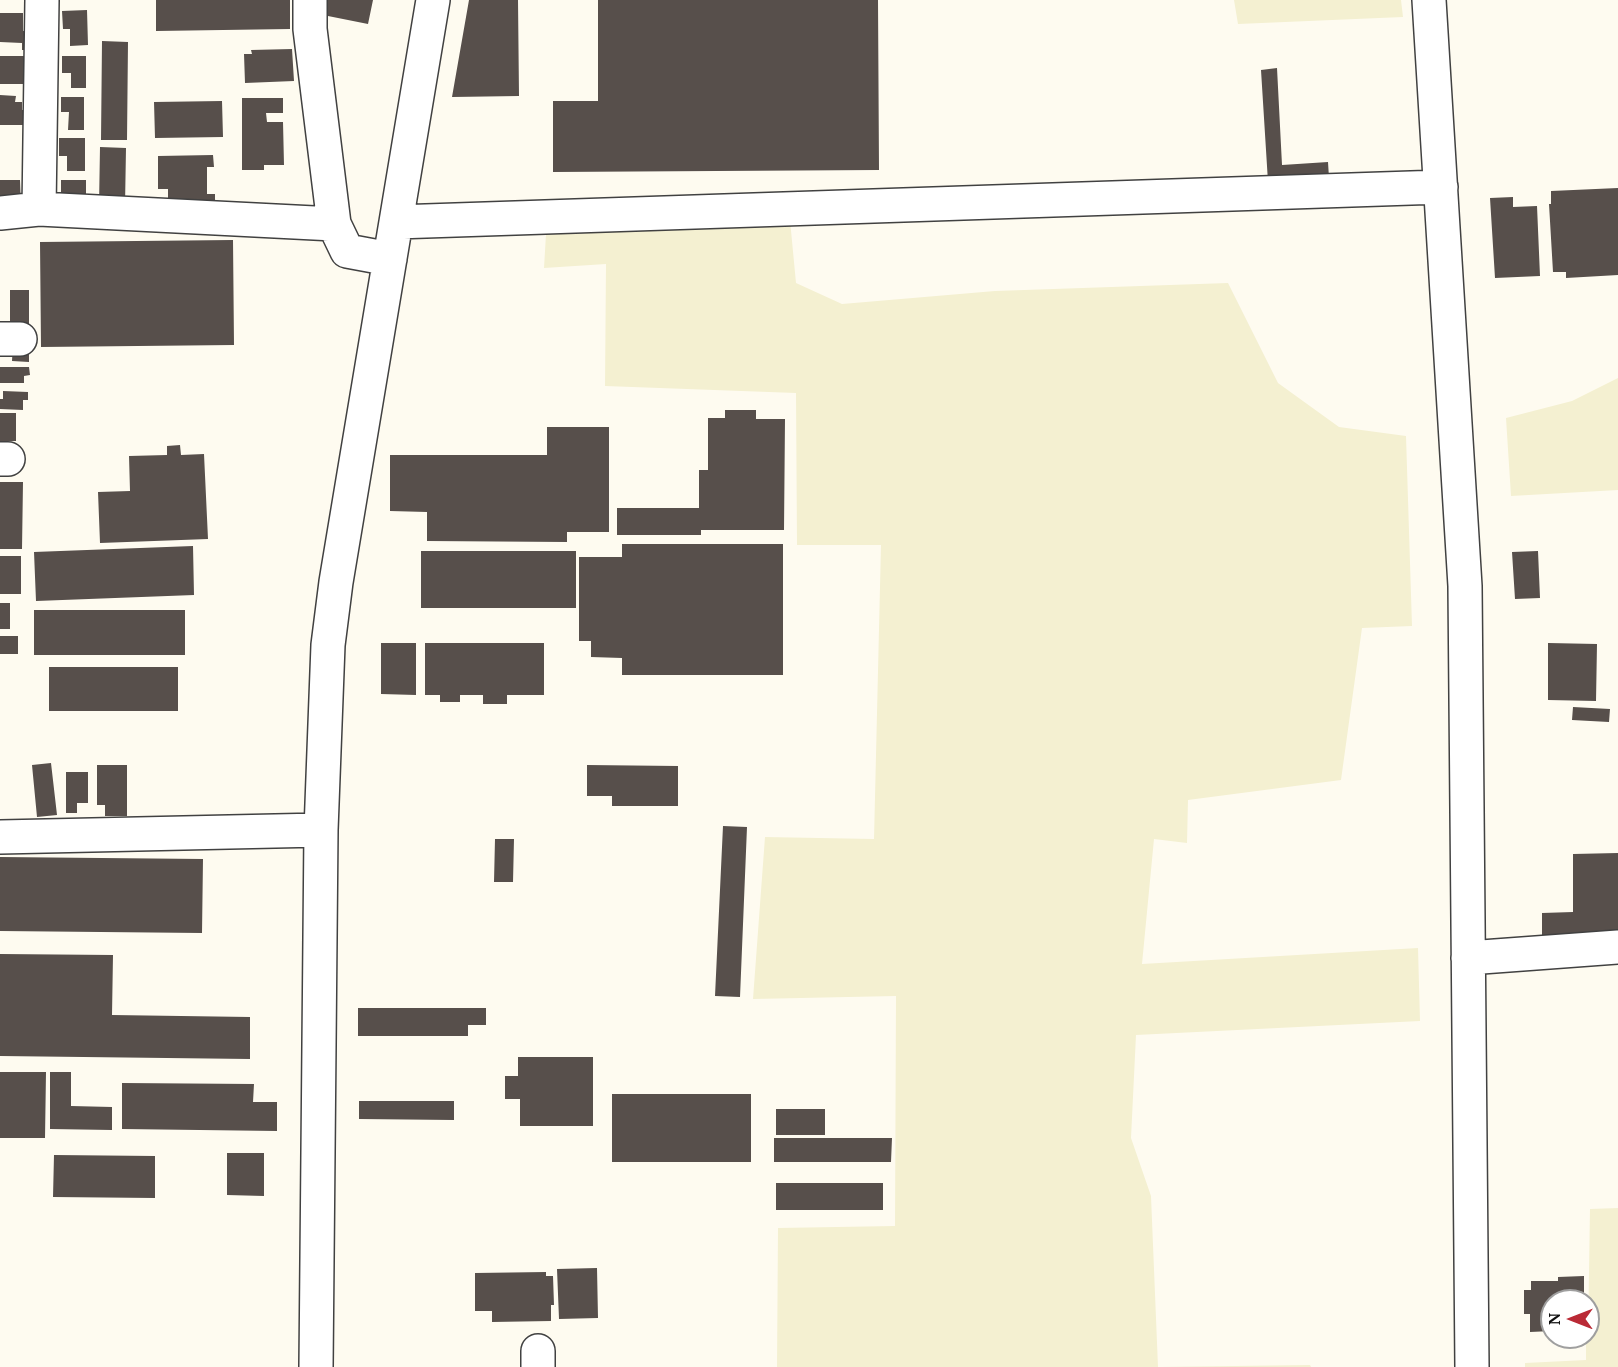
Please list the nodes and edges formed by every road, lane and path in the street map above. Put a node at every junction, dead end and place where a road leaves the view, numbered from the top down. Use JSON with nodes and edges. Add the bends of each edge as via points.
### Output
{"nodes":[{"id":1,"x":42,"y":0,"type":"edge"},
{"id":2,"x":310,"y":0,"type":"edge"},
{"id":3,"x":433,"y":0,"type":"edge"},
{"id":4,"x":1429,"y":0,"type":"edge"},
{"id":5,"x":1441,"y":187,"type":"junction"},
{"id":6,"x":39,"y":209,"type":"junction"},
{"id":7,"x":0,"y":213,"type":"edge"},
{"id":8,"x":396,"y":222,"type":"junction"},
{"id":9,"x":334,"y":224,"type":"junction"},
{"id":10,"x":390,"y":259,"type":"junction"},
{"id":11,"x":321,"y":830,"type":"junction"},
{"id":12,"x":0,"y":837,"type":"edge"},
{"id":13,"x":1618,"y":947,"type":"edge"},
{"id":14,"x":1468,"y":958,"type":"junction"},
{"id":15,"x":316,"y":1367,"type":"edge"},
{"id":16,"x":1472,"y":1367,"type":"edge"}],
"edges":[{"from":1,"to":6,"type":"street"},
{"from":2,"to":9,"type":"street","via":[[310,30]]},
{"from":3,"to":8,"type":"street"},
{"from":4,"to":5,"type":"street"},
{"from":5,"to":8,"type":"street"},
{"from":5,"to":14,"type":"street","via":[[1465,586]]},
{"from":6,"to":7,"type":"street"},
{"from":6,"to":9,"type":"street"},
{"from":8,"to":10,"type":"street"},
{"from":9,"to":10,"type":"street","via":[[347,251]]},
{"from":10,"to":11,"type":"street","via":[[329,634]]},
{"from":11,"to":12,"type":"street"},
{"from":11,"to":15,"type":"street"},
{"from":13,"to":14,"type":"street"},
{"from":14,"to":16,"type":"street"}]}
